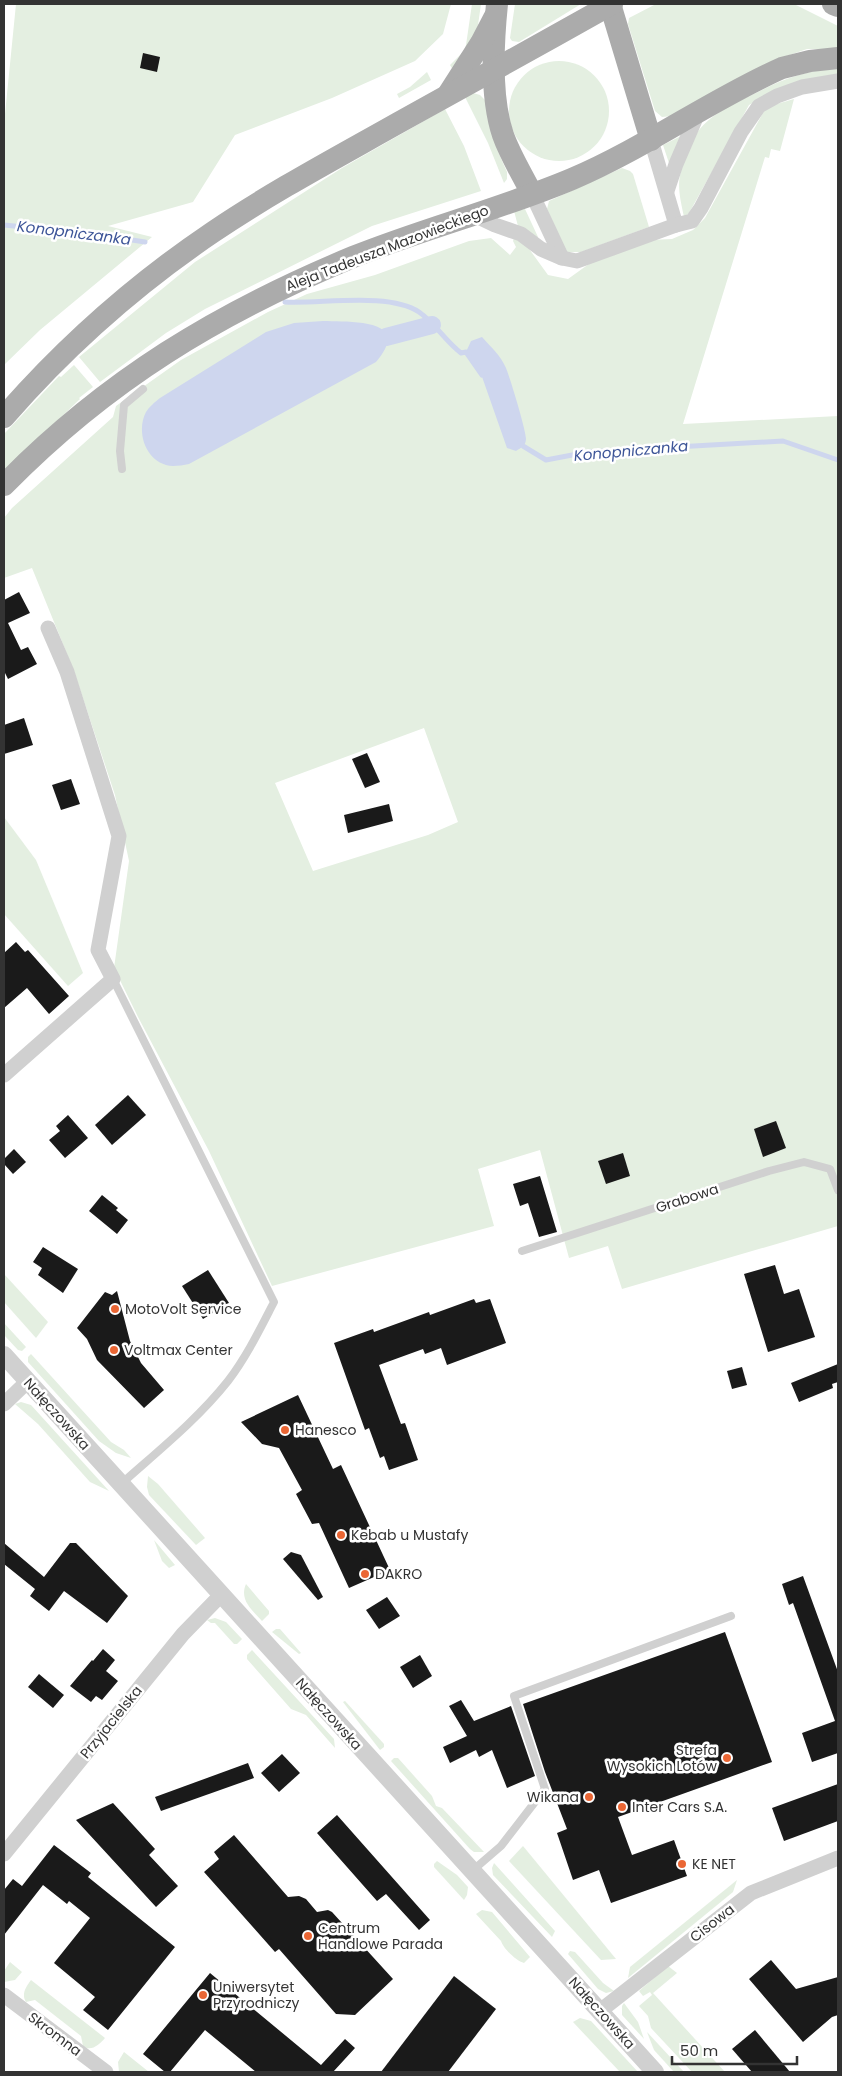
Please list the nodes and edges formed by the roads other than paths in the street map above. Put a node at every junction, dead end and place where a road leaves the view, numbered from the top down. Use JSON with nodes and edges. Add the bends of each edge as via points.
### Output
{"nodes":[{"id":1,"x":611,"y":4,"type":"edge"},
{"id":2,"x":833,"y":4,"type":"edge"},
{"id":3,"x":838,"y":6,"type":"edge"},
{"id":4,"x":496,"y":9,"type":"edge"},
{"id":5,"x":838,"y":58,"type":"edge"},
{"id":6,"x":495,"y":70,"type":"junction"},
{"id":7,"x":838,"y":81,"type":"edge"},
{"id":8,"x":447,"y":96,"type":"junction"},
{"id":9,"x":698,"y":113,"type":"junction"},
{"id":10,"x":651,"y":140,"type":"junction"},
{"id":11,"x":667,"y":191,"type":"junction"},
{"id":12,"x":532,"y":194,"type":"junction"},
{"id":13,"x":472,"y":214,"type":"junction"},
{"id":14,"x":676,"y":225,"type":"junction"},
{"id":15,"x":562,"y":258,"type":"junction"},
{"id":16,"x":142,"y":389,"type":"dead end"},
{"id":17,"x":4,"y":417,"type":"edge"},
{"id":18,"x":122,"y":468,"type":"dead end"},
{"id":19,"x":4,"y":485,"type":"edge"},
{"id":20,"x":48,"y":628,"type":"dead end"},
{"id":21,"x":113,"y":978,"type":"junction"},
{"id":22,"x":4,"y":1074,"type":"edge"},
{"id":23,"x":838,"y":1190,"type":"edge"},
{"id":24,"x":522,"y":1251,"type":"dead end"},
{"id":25,"x":4,"y":1355,"type":"edge"},
{"id":26,"x":28,"y":1381,"type":"junction"},
{"id":27,"x":4,"y":1404,"type":"edge"},
{"id":28,"x":121,"y":1484,"type":"junction"},
{"id":29,"x":221,"y":1595,"type":"junction"},
{"id":30,"x":731,"y":1616,"type":"dead end"},
{"id":31,"x":4,"y":1854,"type":"edge"},
{"id":32,"x":838,"y":1858,"type":"edge"},
{"id":33,"x":472,"y":1871,"type":"junction"},
{"id":34,"x":4,"y":1995,"type":"edge"},
{"id":35,"x":600,"y":2011,"type":"junction"},
{"id":36,"x":106,"y":2072,"type":"edge"},
{"id":37,"x":655,"y":2072,"type":"edge"}],
"edges":[{"from":1,"to":6,"type":"main road"},
{"from":1,"to":10,"type":"main road"},
{"from":2,"to":3,"type":"main road"},
{"from":4,"to":6,"type":"main road"},
{"from":4,"to":8,"type":"main road","via":[[481,43]]},
{"from":5,"to":9,"type":"main road","name":"Aleja Tadeusza Mazowieckiego","via":[[810,60],[782,68]]},
{"from":6,"to":8,"type":"main road"},
{"from":6,"to":12,"type":"main road","via":[[503,135]]},
{"from":7,"to":14,"type":"street","via":[[802,87],[758,106],[701,208],[692,221]]},
{"from":8,"to":17,"type":"main road","via":[[212,232],[106,316]]},
{"from":9,"to":10,"type":"main road","name":"Aleja Tadeusza Mazowieckiego"},
{"from":9,"to":11,"type":"street"},
{"from":10,"to":11,"type":"street"},
{"from":10,"to":12,"type":"main road","name":"Aleja Tadeusza Mazowieckiego","via":[[594,169]]},
{"from":11,"to":14,"type":"street"},
{"from":12,"to":13,"type":"main road","name":"Aleja Tadeusza Mazowieckiego"},
{"from":12,"to":15,"type":"street"},
{"from":13,"to":15,"type":"street","via":[[513,230],[541,249]]},
{"from":13,"to":19,"type":"main road","name":"Aleja Tadeusza Mazowieckiego","via":[[348,259],[244,306],[167,351],[87,408]]},
{"from":14,"to":15,"type":"street","via":[[577,261]]},
{"from":16,"to":18,"type":"lane","via":[[124,405],[120,451]]},
{"from":20,"to":21,"type":"street","via":[[67,672],[119,836],[98,950]]},
{"from":21,"to":22,"type":"street"},
{"from":21,"to":28,"type":"lane","via":[[274,1302],[249,1350],[227,1381],[193,1419]]},
{"from":23,"to":24,"type":"lane","name":"Grabowa","via":[[830,1169],[804,1162]]},
{"from":25,"to":26,"type":"street","name":"Nałęczowska"},
{"from":26,"to":27,"type":"street"},
{"from":26,"to":28,"type":"street","name":"Nałęczowska"},
{"from":28,"to":29,"type":"street","name":"Nałęczowska"},
{"from":29,"to":31,"type":"street","name":"Przyjacielska","via":[[183,1634]]},
{"from":29,"to":33,"type":"street","name":"Nałęczowska"},
{"from":30,"to":33,"type":"lane","via":[[514,1696],[545,1789],[501,1846]]},
{"from":32,"to":35,"type":"street","name":"Cisowa","via":[[751,1893]]},
{"from":33,"to":35,"type":"street","name":"Nałęczowska"},
{"from":34,"to":36,"type":"street","name":"Skromna"},
{"from":35,"to":37,"type":"street","name":"Nałęczowska"}]}
